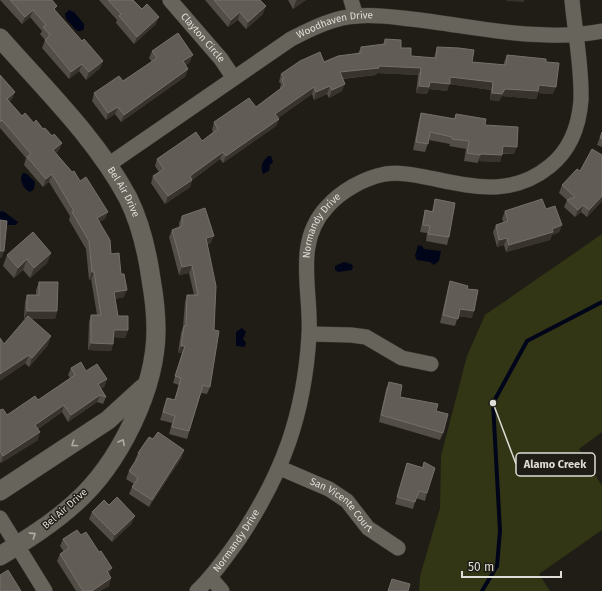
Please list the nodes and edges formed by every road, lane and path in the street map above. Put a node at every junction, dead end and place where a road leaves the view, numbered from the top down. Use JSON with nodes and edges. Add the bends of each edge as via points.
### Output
{"nodes":[{"id":1,"x":170,"y":0,"type":"edge"},
{"id":2,"x":351,"y":0,"type":"edge"},
{"id":3,"x":572,"y":0,"type":"edge"},
{"id":4,"x":356,"y":16,"type":"junction"},
{"id":5,"x":602,"y":31,"type":"edge"},
{"id":6,"x":575,"y":35,"type":"junction"},
{"id":7,"x":0,"y":38,"type":"edge"},
{"id":8,"x":233,"y":77,"type":"junction"},
{"id":9,"x":108,"y":165,"type":"junction"},
{"id":10,"x":309,"y":334,"type":"junction"},
{"id":11,"x":431,"y":364,"type":"dead end"},
{"id":12,"x":147,"y":384,"type":"junction"},
{"id":13,"x":280,"y":468,"type":"junction"},
{"id":14,"x":0,"y":491,"type":"edge"},
{"id":15,"x":0,"y":518,"type":"edge"},
{"id":16,"x":17,"y":546,"type":"junction"},
{"id":17,"x":398,"y":548,"type":"dead end"},
{"id":18,"x":0,"y":556,"type":"edge"},
{"id":19,"x":211,"y":578,"type":"junction"},
{"id":20,"x":45,"y":591,"type":"edge"},
{"id":21,"x":197,"y":591,"type":"edge"},
{"id":22,"x":222,"y":591,"type":"edge"}],
"edges":[{"from":1,"to":8,"type":"street","name":"Clayton Circle"},
{"from":2,"to":4,"type":"street"},
{"from":3,"to":6,"type":"street","name":"Normandy Drive"},
{"from":4,"to":6,"type":"street","name":"Woodhaven Drive","via":[[385,16],[530,34]]},
{"from":4,"to":8,"type":"street","name":"Woodhaven Drive","via":[[312,28]]},
{"from":5,"to":6,"type":"street","name":"Woodhaven Drive"},
{"from":6,"to":10,"type":"street","name":"Normandy Drive","via":[[581,100],[578,121],[572,141],[558,160],[538,176],[514,186],[493,188],[468,186],[407,173],[384,174],[363,181],[326,207],[315,225],[307,247]]},
{"from":7,"to":9,"type":"street","name":"Bel Air Drive"},
{"from":8,"to":9,"type":"street","name":"Woodhaven Drive"},
{"from":9,"to":12,"type":"street","name":"Bel Air Drive","via":[[141,228],[148,261],[156,331]]},
{"from":10,"to":11,"type":"street","via":[[351,334],[366,337],[402,358]]},
{"from":10,"to":13,"type":"street","name":"Normandy Drive","via":[[296,423]]},
{"from":12,"to":14,"type":"street","one_way":true,"via":[[108,420]]},
{"from":16,"to":12,"type":"street","name":"Bel Air Drive","one_way":true,"via":[[76,502],[96,481],[114,457],[133,423]]},
{"from":13,"to":17,"type":"street","name":"San Vicente Court","via":[[329,489],[347,501],[376,534]]},
{"from":13,"to":19,"type":"street","name":"Normandy Drive","via":[[254,516]]},
{"from":15,"to":16,"type":"street"},
{"from":16,"to":18,"type":"street","name":"Bel Air Drive"},
{"from":16,"to":20,"type":"street"},
{"from":19,"to":21,"type":"street","name":"Normandy Drive"},
{"from":19,"to":22,"type":"street"}]}
